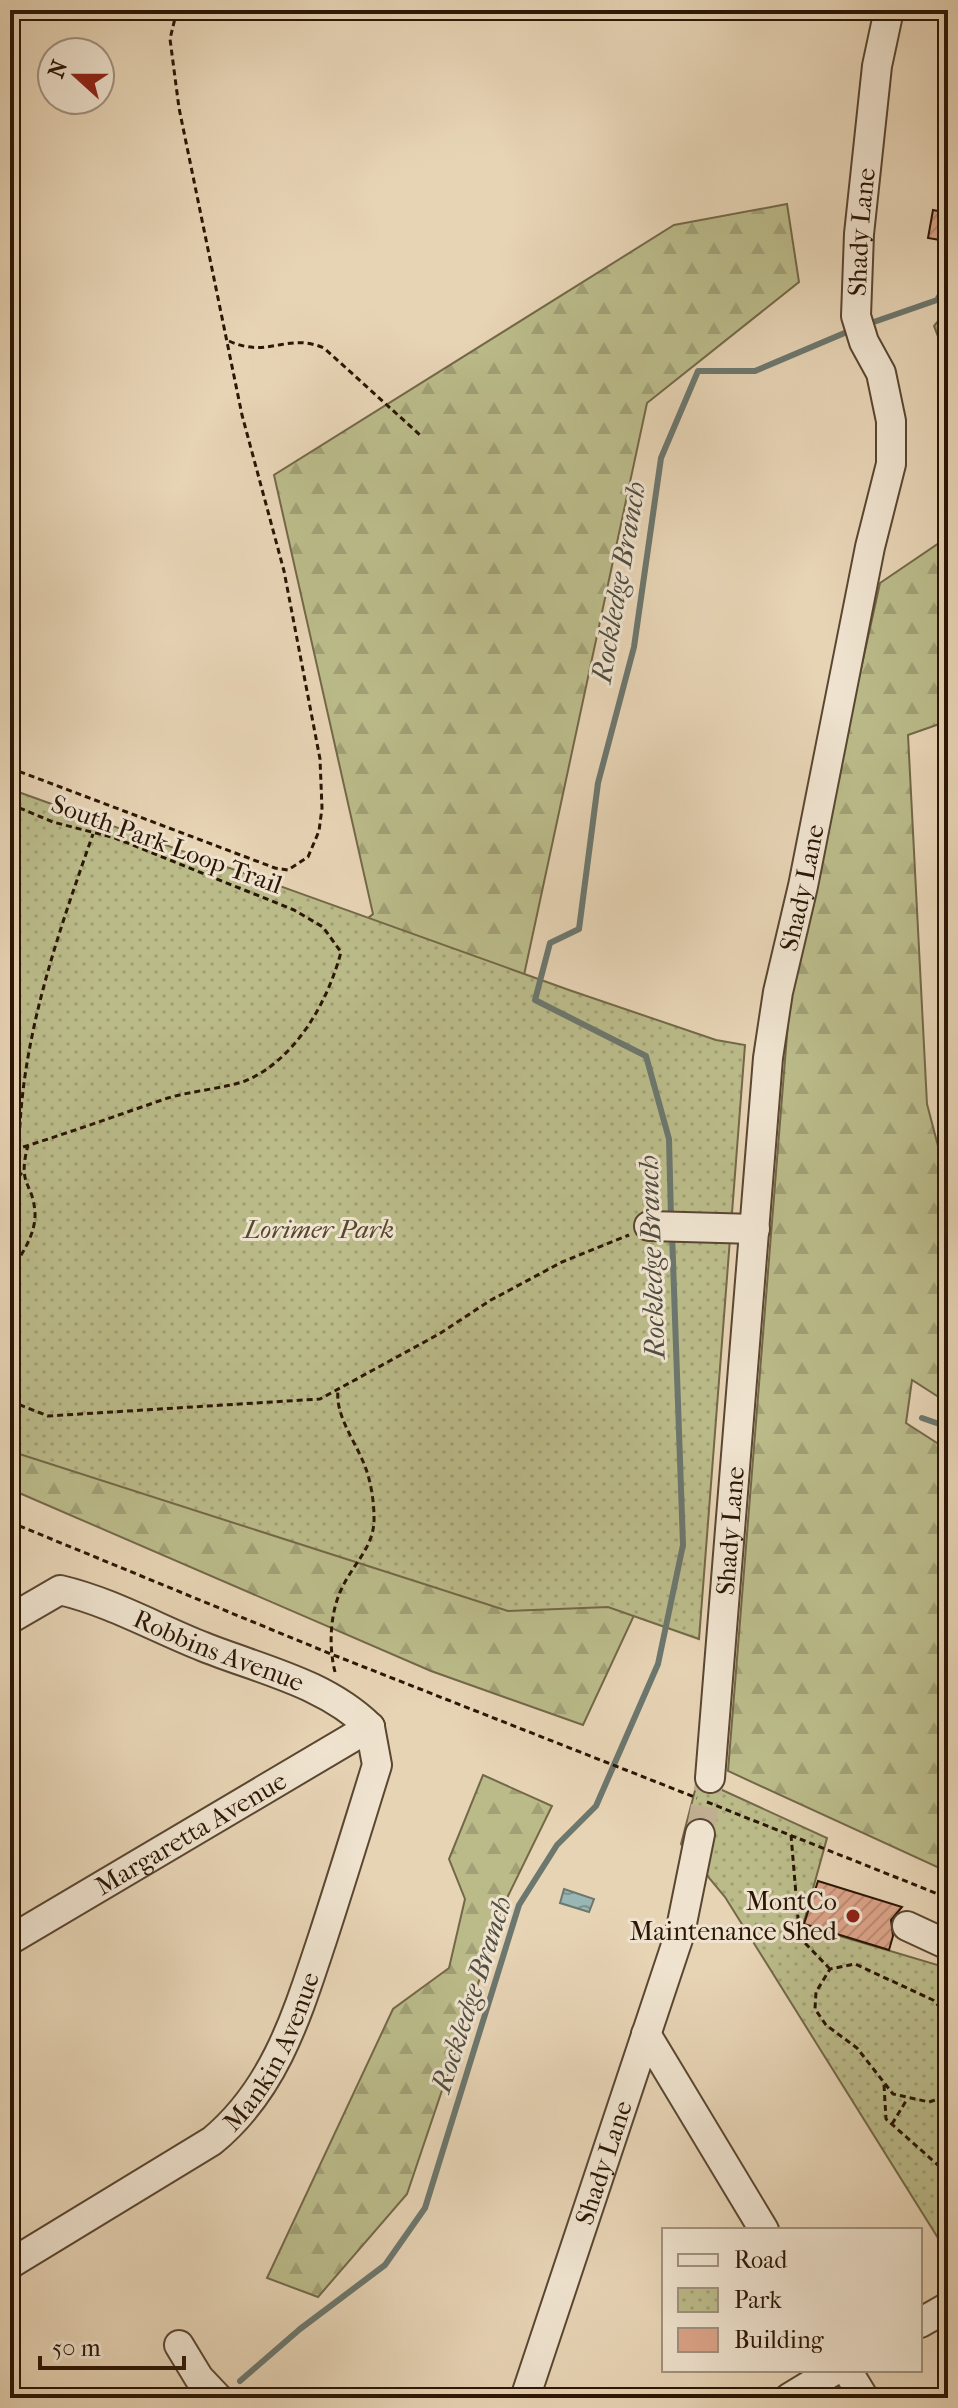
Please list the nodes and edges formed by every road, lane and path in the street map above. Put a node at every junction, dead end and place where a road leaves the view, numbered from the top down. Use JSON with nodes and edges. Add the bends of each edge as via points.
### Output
{"nodes":[{"id":1,"x":177,"y":10,"type":"edge"},
{"id":2,"x":889,"y":10,"type":"edge"},
{"id":3,"x":229,"y":341,"type":"junction"},
{"id":4,"x":420,"y":435,"type":"dead end"},
{"id":5,"x":10,"y":768,"type":"edge"},
{"id":6,"x":10,"y":804,"type":"edge"},
{"id":7,"x":94,"y":832,"type":"junction"},
{"id":8,"x":28,"y":1145,"type":"junction"},
{"id":9,"x":19,"y":1148,"type":"junction"},
{"id":10,"x":10,"y":1151,"type":"edge"},
{"id":11,"x":10,"y":1165,"type":"edge"},
{"id":12,"x":22,"y":1175,"type":"junction"},
{"id":13,"x":649,"y":1226,"type":"joint"},
{"id":14,"x":755,"y":1229,"type":"junction"},
{"id":15,"x":10,"y":1272,"type":"edge"},
{"id":16,"x":338,"y":1390,"type":"junction"},
{"id":17,"x":10,"y":1401,"type":"edge"},
{"id":18,"x":10,"y":1522,"type":"edge"},
{"id":19,"x":10,"y":1619,"type":"edge"},
{"id":20,"x":331,"y":1654,"type":"junction"},
{"id":21,"x":332,"y":1698,"type":"junction"},
{"id":22,"x":370,"y":1727,"type":"junction"},
{"id":23,"x":710,"y":1778,"type":"tunnel mouth"},
{"id":24,"x":700,"y":1834,"type":"tunnel mouth"},
{"id":25,"x":791,"y":1835,"type":"junction"},
{"id":26,"x":942,"y":1918,"type":"edge"},
{"id":27,"x":907,"y":1926,"type":"dead end"},
{"id":28,"x":10,"y":1940,"type":"edge"},
{"id":29,"x":830,"y":1969,"type":"junction"},
{"id":30,"x":948,"y":2015,"type":"edge"},
{"id":31,"x":646,"y":2034,"type":"junction"},
{"id":32,"x":884,"y":2085,"type":"junction"},
{"id":33,"x":948,"y":2096,"type":"edge"},
{"id":34,"x":907,"y":2099,"type":"junction"},
{"id":35,"x":892,"y":2124,"type":"junction"},
{"id":36,"x":948,"y":2174,"type":"edge"},
{"id":37,"x":763,"y":2228,"type":"edge"},
{"id":38,"x":10,"y":2264,"type":"edge"},
{"id":39,"x":948,"y":2307,"type":"edge"},
{"id":40,"x":922,"y":2322,"type":"edge"},
{"id":41,"x":179,"y":2345,"type":"dead end"},
{"id":42,"x":832,"y":2372,"type":"edge"},
{"id":43,"x":848,"y":2372,"type":"edge"},
{"id":44,"x":218,"y":2398,"type":"edge"},
{"id":45,"x":525,"y":2398,"type":"edge"},
{"id":46,"x":789,"y":2398,"type":"edge"},
{"id":47,"x":864,"y":2398,"type":"edge"}],
"edges":[{"from":1,"to":3,"type":"path","via":[[170,39],[179,108]]},
{"from":2,"to":14,"type":"street","name":"Shady Lane","via":[[877,66],[859,234],[860,329],[881,373],[891,421],[891,464],[778,992]]},
{"from":3,"to":4,"type":"path","via":[[247,349],[293,342],[324,348]]},
{"from":3,"to":5,"type":"path","via":[[253,460],[284,571],[320,759],[322,808],[308,857],[288,870],[259,863]]},
{"from":6,"to":7,"type":"path","name":"South Park Loop Trail"},
{"from":7,"to":8,"type":"path","name":"South Park Loop Trail","via":[[294,910],[323,927],[341,952],[334,979],[306,1029],[282,1057],[245,1081],[168,1098]]},
{"from":7,"to":9,"type":"path","via":[[33,1020],[20,1098]]},
{"from":8,"to":9,"type":"path"},
{"from":8,"to":12,"type":"path"},
{"from":9,"to":10,"type":"path"},
{"from":11,"to":12,"type":"path"},
{"from":12,"to":15,"type":"path","via":[[35,1217]]},
{"from":13,"to":14,"type":"street"},
{"from":13,"to":16,"type":"path","via":[[562,1262]]},
{"from":14,"to":23,"type":"street","name":"Shady Lane"},
{"from":16,"to":17,"type":"path","via":[[320,1399],[83,1415],[48,1416]]},
{"from":16,"to":20,"type":"path","via":[[336,1404],[366,1469],[374,1519],[372,1540],[343,1584],[334,1609]]},
{"from":18,"to":20,"type":"path"},
{"from":19,"to":21,"type":"street","name":"Robbins Avenue","via":[[60,1590],[91,1597]]},
{"from":20,"to":21,"type":"path","via":[[336,1678]]},
{"from":20,"to":25,"type":"path"},
{"from":21,"to":22,"type":"street","name":"Robbins Avenue"},
{"from":22,"to":28,"type":"street","name":"Margaretta Avenue"},
{"from":22,"to":38,"type":"street","name":"Mankin Avenue","via":[[377,1765],[288,2041],[259,2090],[238,2119],[212,2141]]},
{"from":24,"to":31,"type":"street","name":"Shady Lane","via":[[680,1933]]},
{"from":25,"to":26,"type":"path"},
{"from":25,"to":29,"type":"path","via":[[799,1930]]},
{"from":26,"to":27,"type":"street"},
{"from":29,"to":30,"type":"path","via":[[855,1964],[933,2000]]},
{"from":29,"to":32,"type":"path","via":[[816,1992],[815,2009],[826,2025],[857,2048]]},
{"from":31,"to":37,"type":"street"},
{"from":31,"to":45,"type":"street","name":"Shady Lane"},
{"from":32,"to":34,"type":"path"},
{"from":32,"to":35,"type":"path","via":[[886,2119]]},
{"from":33,"to":34,"type":"path","via":[[929,2102]]},
{"from":34,"to":35,"type":"path"},
{"from":35,"to":36,"type":"path"},
{"from":39,"to":40,"type":"street"},
{"from":41,"to":44,"type":"street"},
{"from":42,"to":46,"type":"street"},
{"from":43,"to":47,"type":"street"}]}
